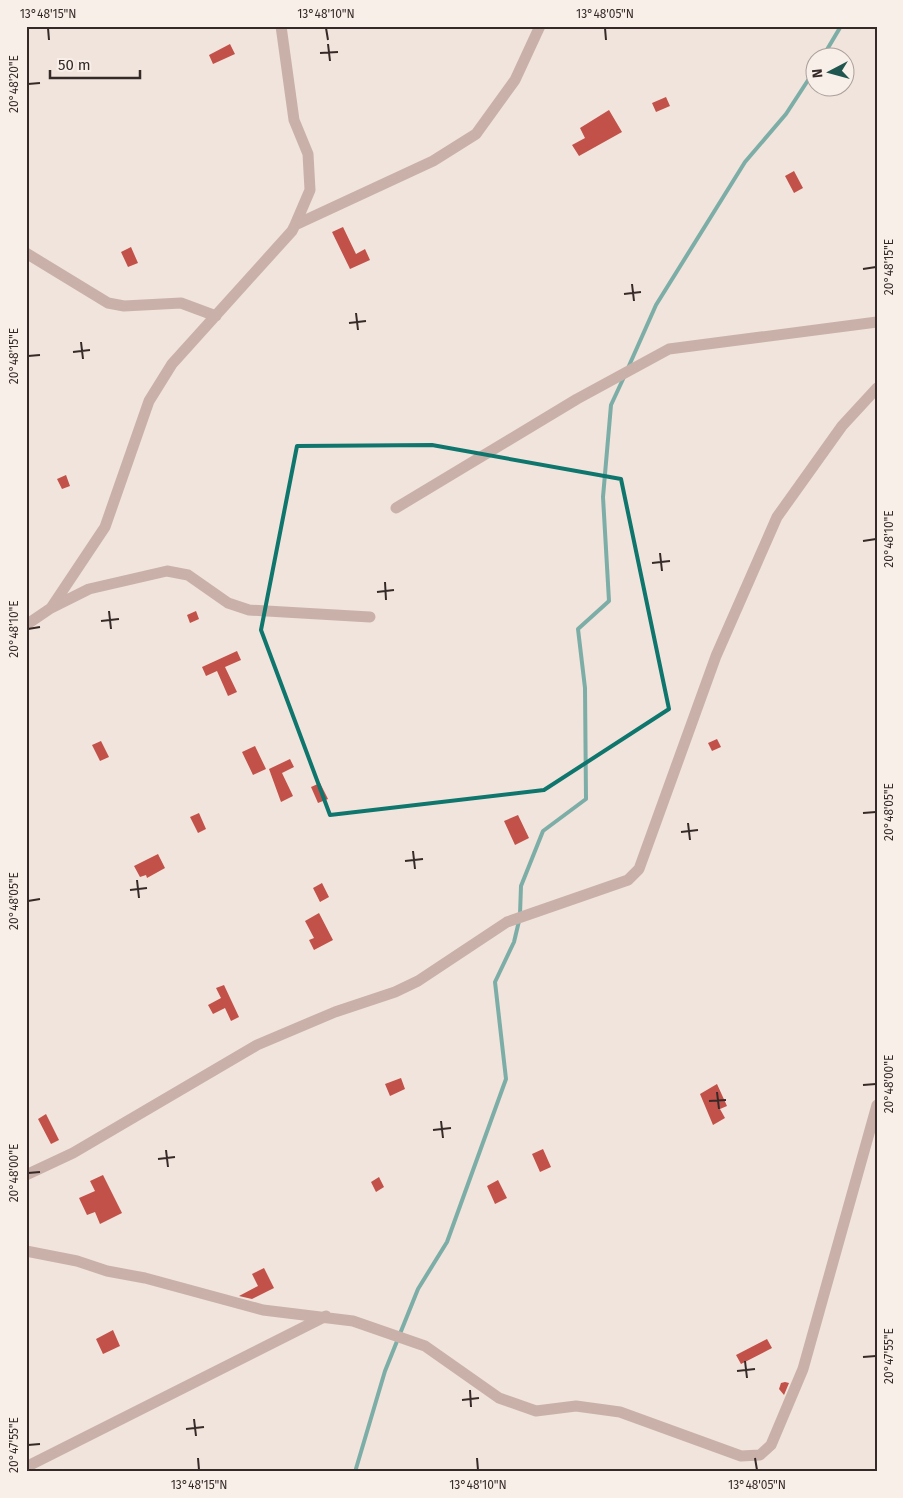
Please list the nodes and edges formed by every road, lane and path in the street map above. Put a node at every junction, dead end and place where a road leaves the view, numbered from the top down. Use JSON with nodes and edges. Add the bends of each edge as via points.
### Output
{"nodes":[{"id":1,"x":282,"y":26,"type":"edge"},
{"id":2,"x":540,"y":26,"type":"edge"},
{"id":3,"x":295,"y":225,"type":"junction"},
{"id":4,"x":26,"y":253,"type":"edge"},
{"id":5,"x":216,"y":316,"type":"junction"},
{"id":6,"x":877,"y":322,"type":"edge"},
{"id":7,"x":877,"y":388,"type":"edge"},
{"id":8,"x":396,"y":508,"type":"dead end"},
{"id":9,"x":51,"y":608,"type":"junction"},
{"id":10,"x":370,"y":617,"type":"dead end"},
{"id":11,"x":26,"y":624,"type":"edge"},
{"id":12,"x":877,"y":1104,"type":"edge"},
{"id":13,"x":26,"y":1175,"type":"edge"},
{"id":14,"x":26,"y":1251,"type":"edge"},
{"id":15,"x":326,"y":1316,"type":"junction"},
{"id":16,"x":26,"y":1467,"type":"edge"}],
"edges":[{"from":1,"to":3,"type":"street","via":[[294,120],[308,154],[310,190]]},
{"from":2,"to":3,"type":"street","via":[[515,80],[476,134],[433,161]]},
{"from":3,"to":5,"type":"street"},
{"from":4,"to":5,"type":"street","via":[[108,303],[124,306],[180,303]]},
{"from":5,"to":9,"type":"street","via":[[172,364],[149,401],[105,527]]},
{"from":6,"to":8,"type":"street","via":[[669,349],[577,399]]},
{"from":7,"to":13,"type":"street","via":[[842,426],[777,517],[716,656],[639,869],[628,880],[507,922],[418,981],[257,1045],[73,1153]]},
{"from":9,"to":10,"type":"street","via":[[89,589],[167,571],[188,575],[228,603],[249,610]]},
{"from":9,"to":11,"type":"street"},
{"from":12,"to":15,"type":"street","via":[[803,1369],[771,1445],[760,1455],[741,1456],[620,1412],[576,1406],[536,1411],[499,1398],[425,1346],[353,1321]]},
{"from":14,"to":15,"type":"street","via":[[77,1261],[263,1310]]},
{"from":15,"to":16,"type":"street"}]}
